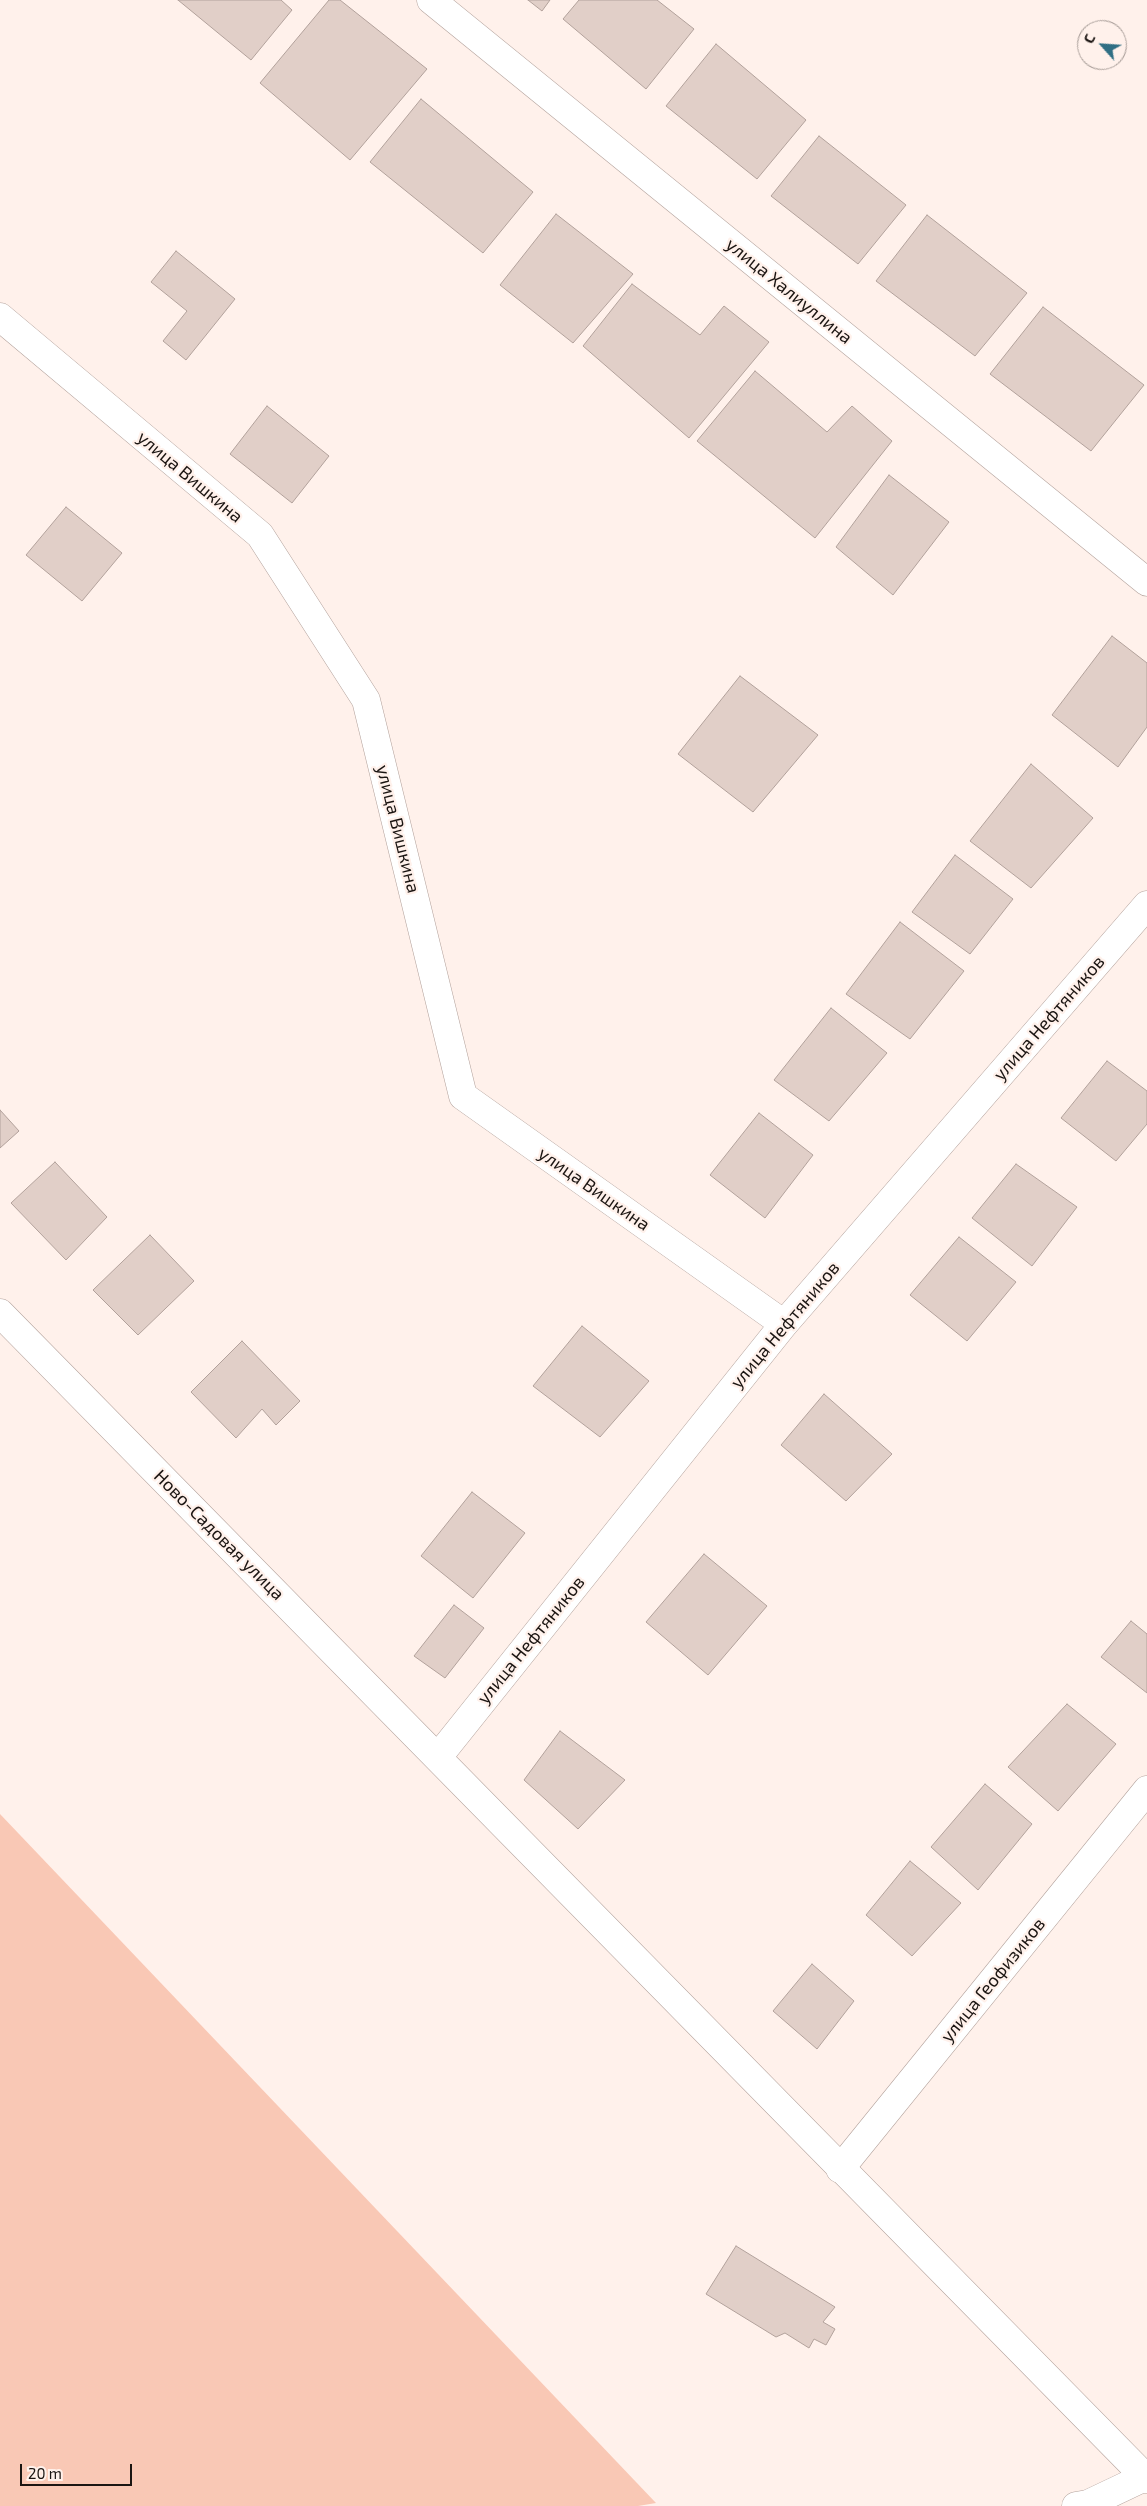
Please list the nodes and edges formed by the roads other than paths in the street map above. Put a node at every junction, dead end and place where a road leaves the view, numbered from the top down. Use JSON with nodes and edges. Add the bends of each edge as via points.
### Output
{"nodes":[{"id":1,"x":431,"y":0,"type":"edge"},
{"id":2,"x":0,"y":317,"type":"edge"},
{"id":3,"x":1147,"y":582,"type":"edge"},
{"id":4,"x":1147,"y":905,"type":"edge"},
{"id":5,"x":0,"y":1313,"type":"edge"},
{"id":6,"x":784,"y":1324,"type":"junction"},
{"id":7,"x":438,"y":1757,"type":"junction"},
{"id":8,"x":1147,"y":1790,"type":"edge"},
{"id":9,"x":840,"y":2169,"type":"junction"},
{"id":10,"x":1146,"y":2478,"type":"edge"},
{"id":11,"x":1076,"y":2506,"type":"edge"}],
"edges":[{"from":1,"to":3,"type":"street","name":"улица Халиуллина"},
{"from":2,"to":6,"type":"street","name":"улица Вишкина","via":[[260,535],[366,700],[463,1096]]},
{"from":4,"to":6,"type":"street","name":"улица Нефтяников"},
{"from":5,"to":7,"type":"street","name":"Ново-Садовая улица"},
{"from":6,"to":7,"type":"street","name":"улица Нефтяников"},
{"from":7,"to":9,"type":"street","name":"Ново-Садовая улица"},
{"from":8,"to":9,"type":"street","name":"улица Геофизиков"},
{"from":9,"to":10,"type":"street","name":"Ново-Садовая улица"},
{"from":10,"to":11,"type":"street","via":[[1088,2504]]}]}
